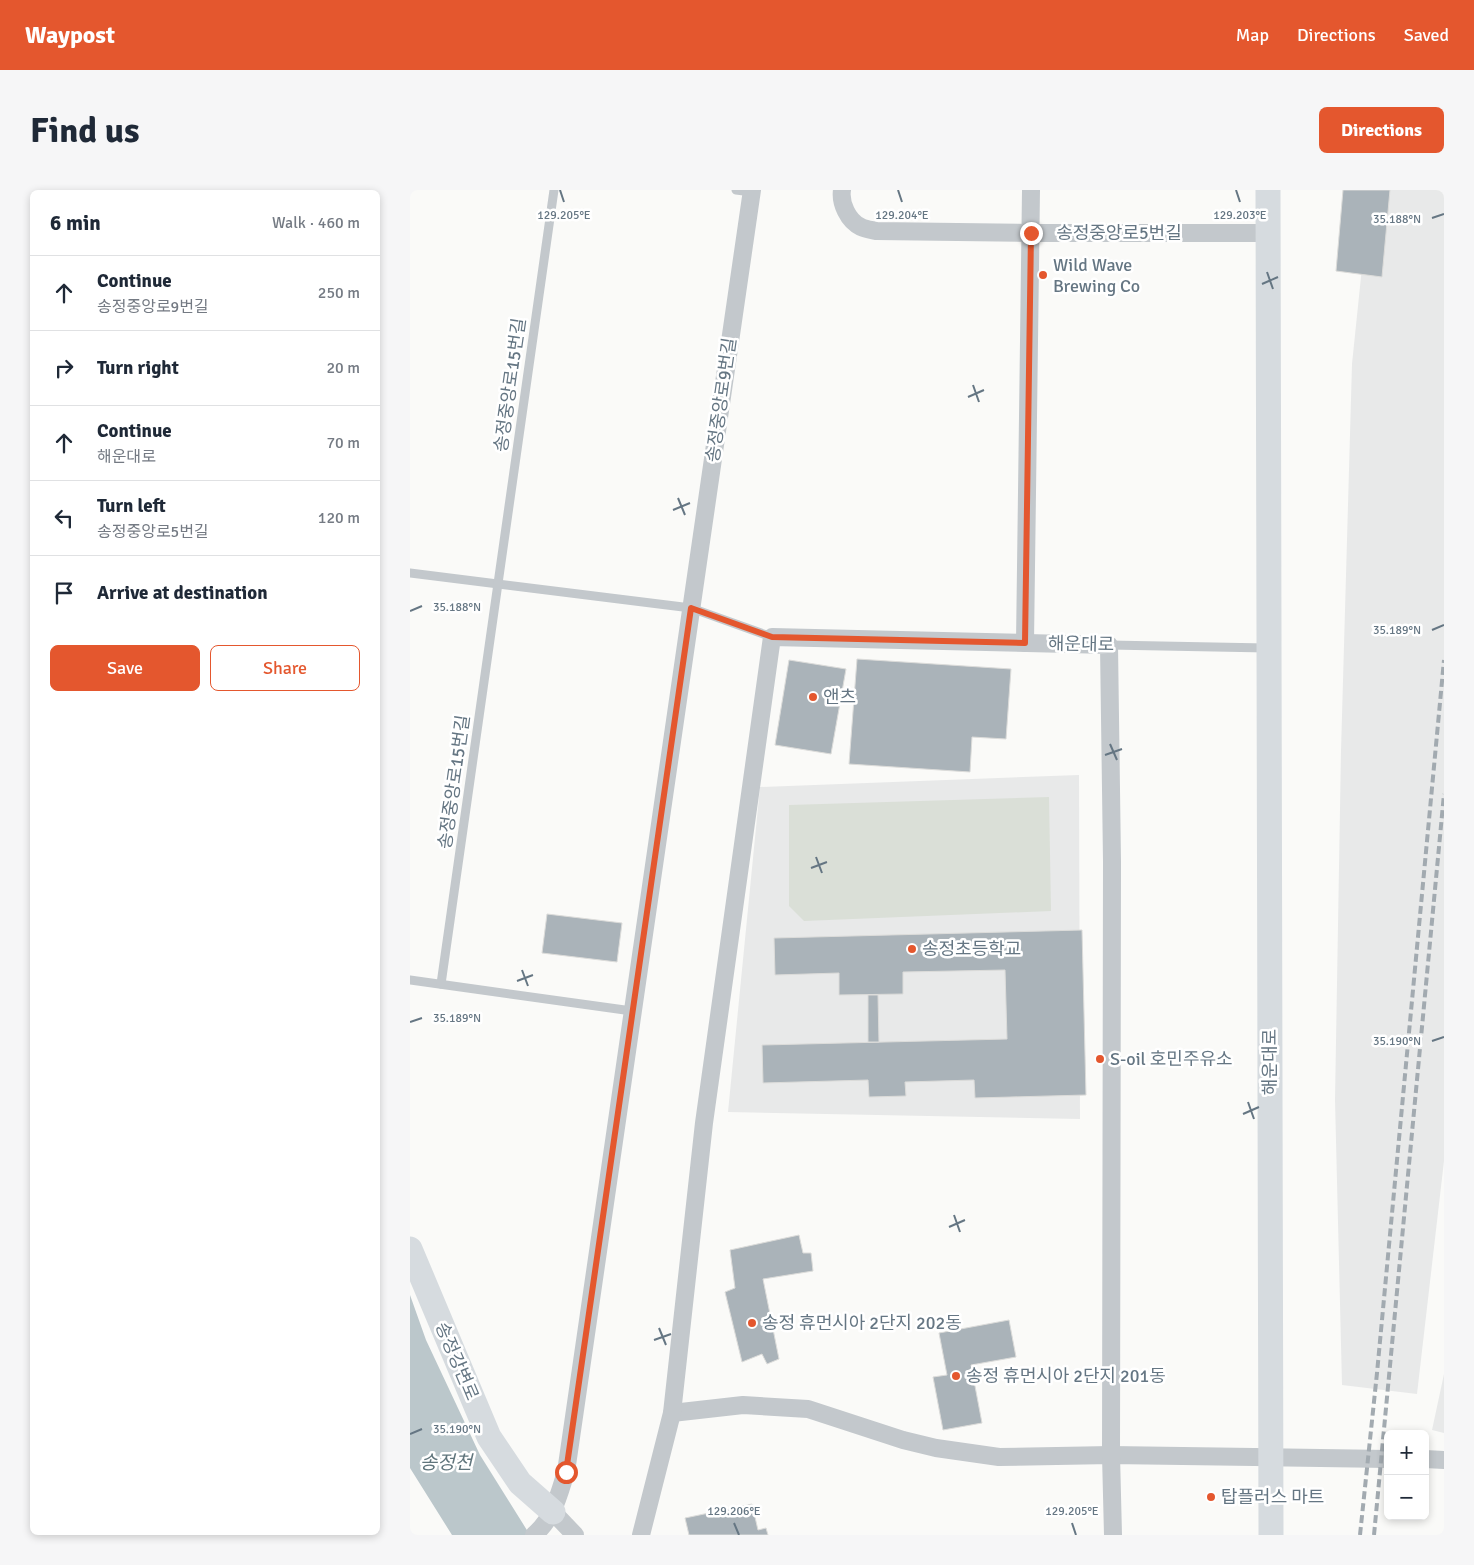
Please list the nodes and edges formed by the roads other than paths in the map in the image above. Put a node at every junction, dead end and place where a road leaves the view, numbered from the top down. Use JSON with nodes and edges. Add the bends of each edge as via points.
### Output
{"nodes":[{"id":1,"x":554,"y":190,"type":"edge"},
{"id":2,"x":842,"y":190,"type":"edge"},
{"id":3,"x":1032,"y":190,"type":"edge"},
{"id":4,"x":1268,"y":190,"type":"edge"},
{"id":5,"x":747,"y":191,"type":"edge"},
{"id":6,"x":1031,"y":233,"type":"junction"},
{"id":7,"x":1268,"y":233,"type":"junction"},
{"id":8,"x":410,"y":573,"type":"edge"},
{"id":9,"x":498,"y":584,"type":"junction"},
{"id":10,"x":691,"y":608,"type":"junction"},
{"id":11,"x":772,"y":637,"type":"junction"},
{"id":12,"x":1025,"y":643,"type":"junction"},
{"id":13,"x":1108,"y":645,"type":"junction"},
{"id":14,"x":1270,"y":648,"type":"junction"},
{"id":15,"x":410,"y":980,"type":"edge"},
{"id":16,"x":441,"y":984,"type":"junction"},
{"id":17,"x":632,"y":1011,"type":"junction"},
{"id":18,"x":410,"y":1249,"type":"edge"},
{"id":19,"x":672,"y":1413,"type":"junction"},
{"id":20,"x":1110,"y":1455,"type":"junction"},
{"id":21,"x":1270,"y":1458,"type":"junction"},
{"id":22,"x":1384,"y":1459,"type":"edge"},
{"id":23,"x":1429,"y":1459,"type":"edge"},
{"id":24,"x":1444,"y":1460,"type":"edge"},
{"id":25,"x":544,"y":1525,"type":"edge"},
{"id":26,"x":576,"y":1535,"type":"edge"},
{"id":27,"x":641,"y":1535,"type":"edge"},
{"id":28,"x":1113,"y":1535,"type":"edge"},
{"id":29,"x":1271,"y":1535,"type":"edge"}],
"edges":[{"from":1,"to":9,"type":"lane","name":"송정중앙로15번길"},
{"from":2,"to":6,"type":"street","name":"송정중앙로5번길","via":[[841,199],[848,215],[860,227],[876,231]]},
{"from":3,"to":6,"type":"street","name":"송정중앙로5번길"},
{"from":4,"to":7,"type":"main road","name":"해운대로"},
{"from":5,"to":10,"type":"street","name":"송정중앙로9번길"},
{"from":6,"to":7,"type":"street","name":"송정중앙로5번길"},
{"from":6,"to":12,"type":"street","name":"송정중앙로5번길"},
{"from":7,"to":14,"type":"main road","name":"해운대로"},
{"from":8,"to":9,"type":"lane"},
{"from":9,"to":10,"type":"lane"},
{"from":9,"to":16,"type":"lane","name":"송정중앙로15번길"},
{"from":10,"to":11,"type":"lane"},
{"from":10,"to":17,"type":"street","name":"송정중앙로9번길"},
{"from":11,"to":12,"type":"street","name":"해운대로"},
{"from":11,"to":19,"type":"street","via":[[704,1123]]},
{"from":12,"to":13,"type":"street","name":"해운대로"},
{"from":13,"to":14,"type":"lane","name":"해운대로"},
{"from":13,"to":20,"type":"street","via":[[1112,861]]},
{"from":14,"to":21,"type":"main road","name":"해운대로"},
{"from":15,"to":16,"type":"lane"},
{"from":16,"to":17,"type":"lane"},
{"from":17,"to":25,"type":"street","name":"송정중앙로9번길","via":[[566,1472]]},
{"from":18,"to":25,"type":"main road","name":"송정강변로","via":[[489,1437]]},
{"from":19,"to":20,"type":"street","via":[[743,1405],[808,1409],[936,1448],[999,1457]]},
{"from":19,"to":27,"type":"street"},
{"from":20,"to":21,"type":"street"},
{"from":20,"to":28,"type":"street"},
{"from":21,"to":22,"type":"street"},
{"from":21,"to":29,"type":"main road","name":"해운대로"},
{"from":23,"to":24,"type":"street"},
{"from":25,"to":26,"type":"street"}]}
